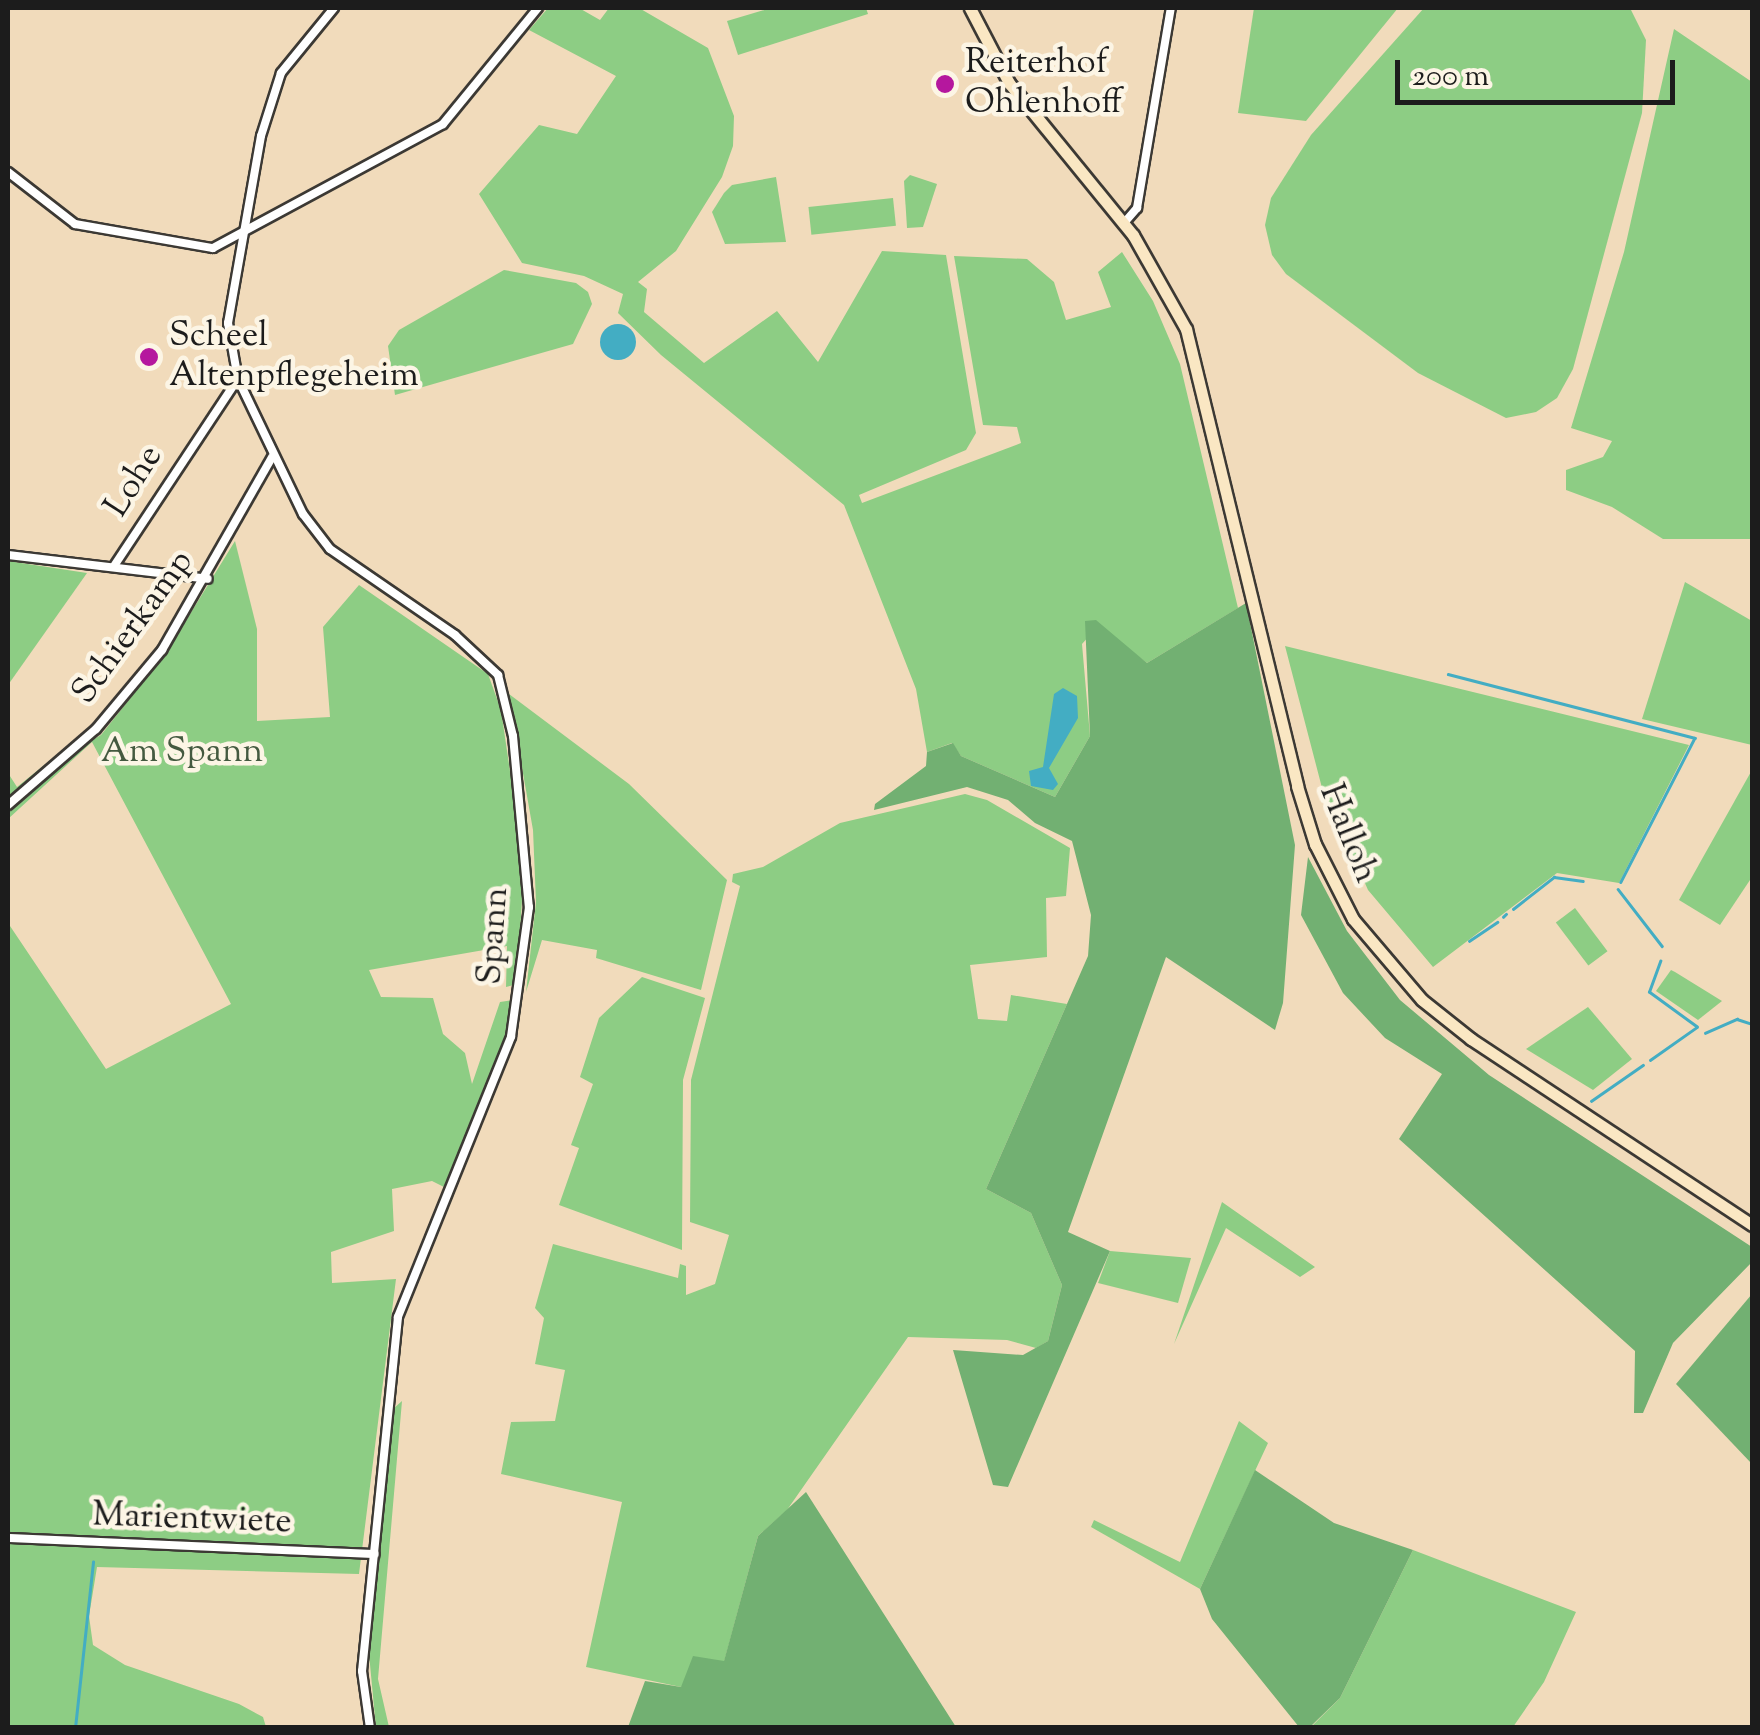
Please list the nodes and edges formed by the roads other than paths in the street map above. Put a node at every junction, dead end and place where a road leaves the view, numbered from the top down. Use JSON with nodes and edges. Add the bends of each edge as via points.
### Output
{"nodes":[{"id":1,"x":334,"y":8,"type":"edge"},
{"id":2,"x":538,"y":8,"type":"edge"},
{"id":3,"x":970,"y":8,"type":"edge"},
{"id":4,"x":1171,"y":8,"type":"edge"},
{"id":5,"x":8,"y":172,"type":"edge"},
{"id":6,"x":1124,"y":223,"type":"junction"},
{"id":7,"x":242,"y":236,"type":"junction"},
{"id":8,"x":238,"y":379,"type":"junction"},
{"id":9,"x":272,"y":457,"type":"junction"},
{"id":10,"x":8,"y":555,"type":"edge"},
{"id":11,"x":114,"y":566,"type":"junction"},
{"id":12,"x":208,"y":579,"type":"junction"},
{"id":13,"x":8,"y":805,"type":"edge"},
{"id":14,"x":1752,"y":1225,"type":"edge"},
{"id":15,"x":8,"y":1538,"type":"edge"},
{"id":16,"x":375,"y":1554,"type":"junction"},
{"id":17,"x":370,"y":1728,"type":"edge"}],
"edges":[{"from":1,"to":7,"type":"street","name":"Spann","via":[[281,74]]},
{"from":2,"to":7,"type":"street","via":[[444,124]]},
{"from":3,"to":6,"type":"main road","name":"Halloh","via":[[1009,83]]},
{"from":4,"to":6,"type":"street","via":[[1136,208]]},
{"from":5,"to":7,"type":"street","via":[[75,224],[213,248]]},
{"from":6,"to":14,"type":"main road","name":"Halloh","via":[[1163,281],[1201,374],[1302,800],[1322,861],[1353,918],[1397,974],[1456,1028]]},
{"from":7,"to":8,"type":"street","name":"Spann","via":[[228,322]]},
{"from":8,"to":9,"type":"street","name":"Spann"},
{"from":8,"to":11,"type":"street","name":"Lohe"},
{"from":9,"to":12,"type":"street","name":"Schierkamp"},
{"from":9,"to":16,"type":"street","name":"Spann","via":[[330,549],[455,635],[498,674],[527,854],[525,964],[511,1037],[398,1317]]},
{"from":10,"to":11,"type":"street"},
{"from":11,"to":12,"type":"street"},
{"from":12,"to":13,"type":"street","name":"Schierkamp","via":[[162,650],[96,729]]},
{"from":15,"to":16,"type":"street","name":"Marientwiete"},
{"from":16,"to":17,"type":"street","name":"Spann","via":[[362,1671]]}]}
